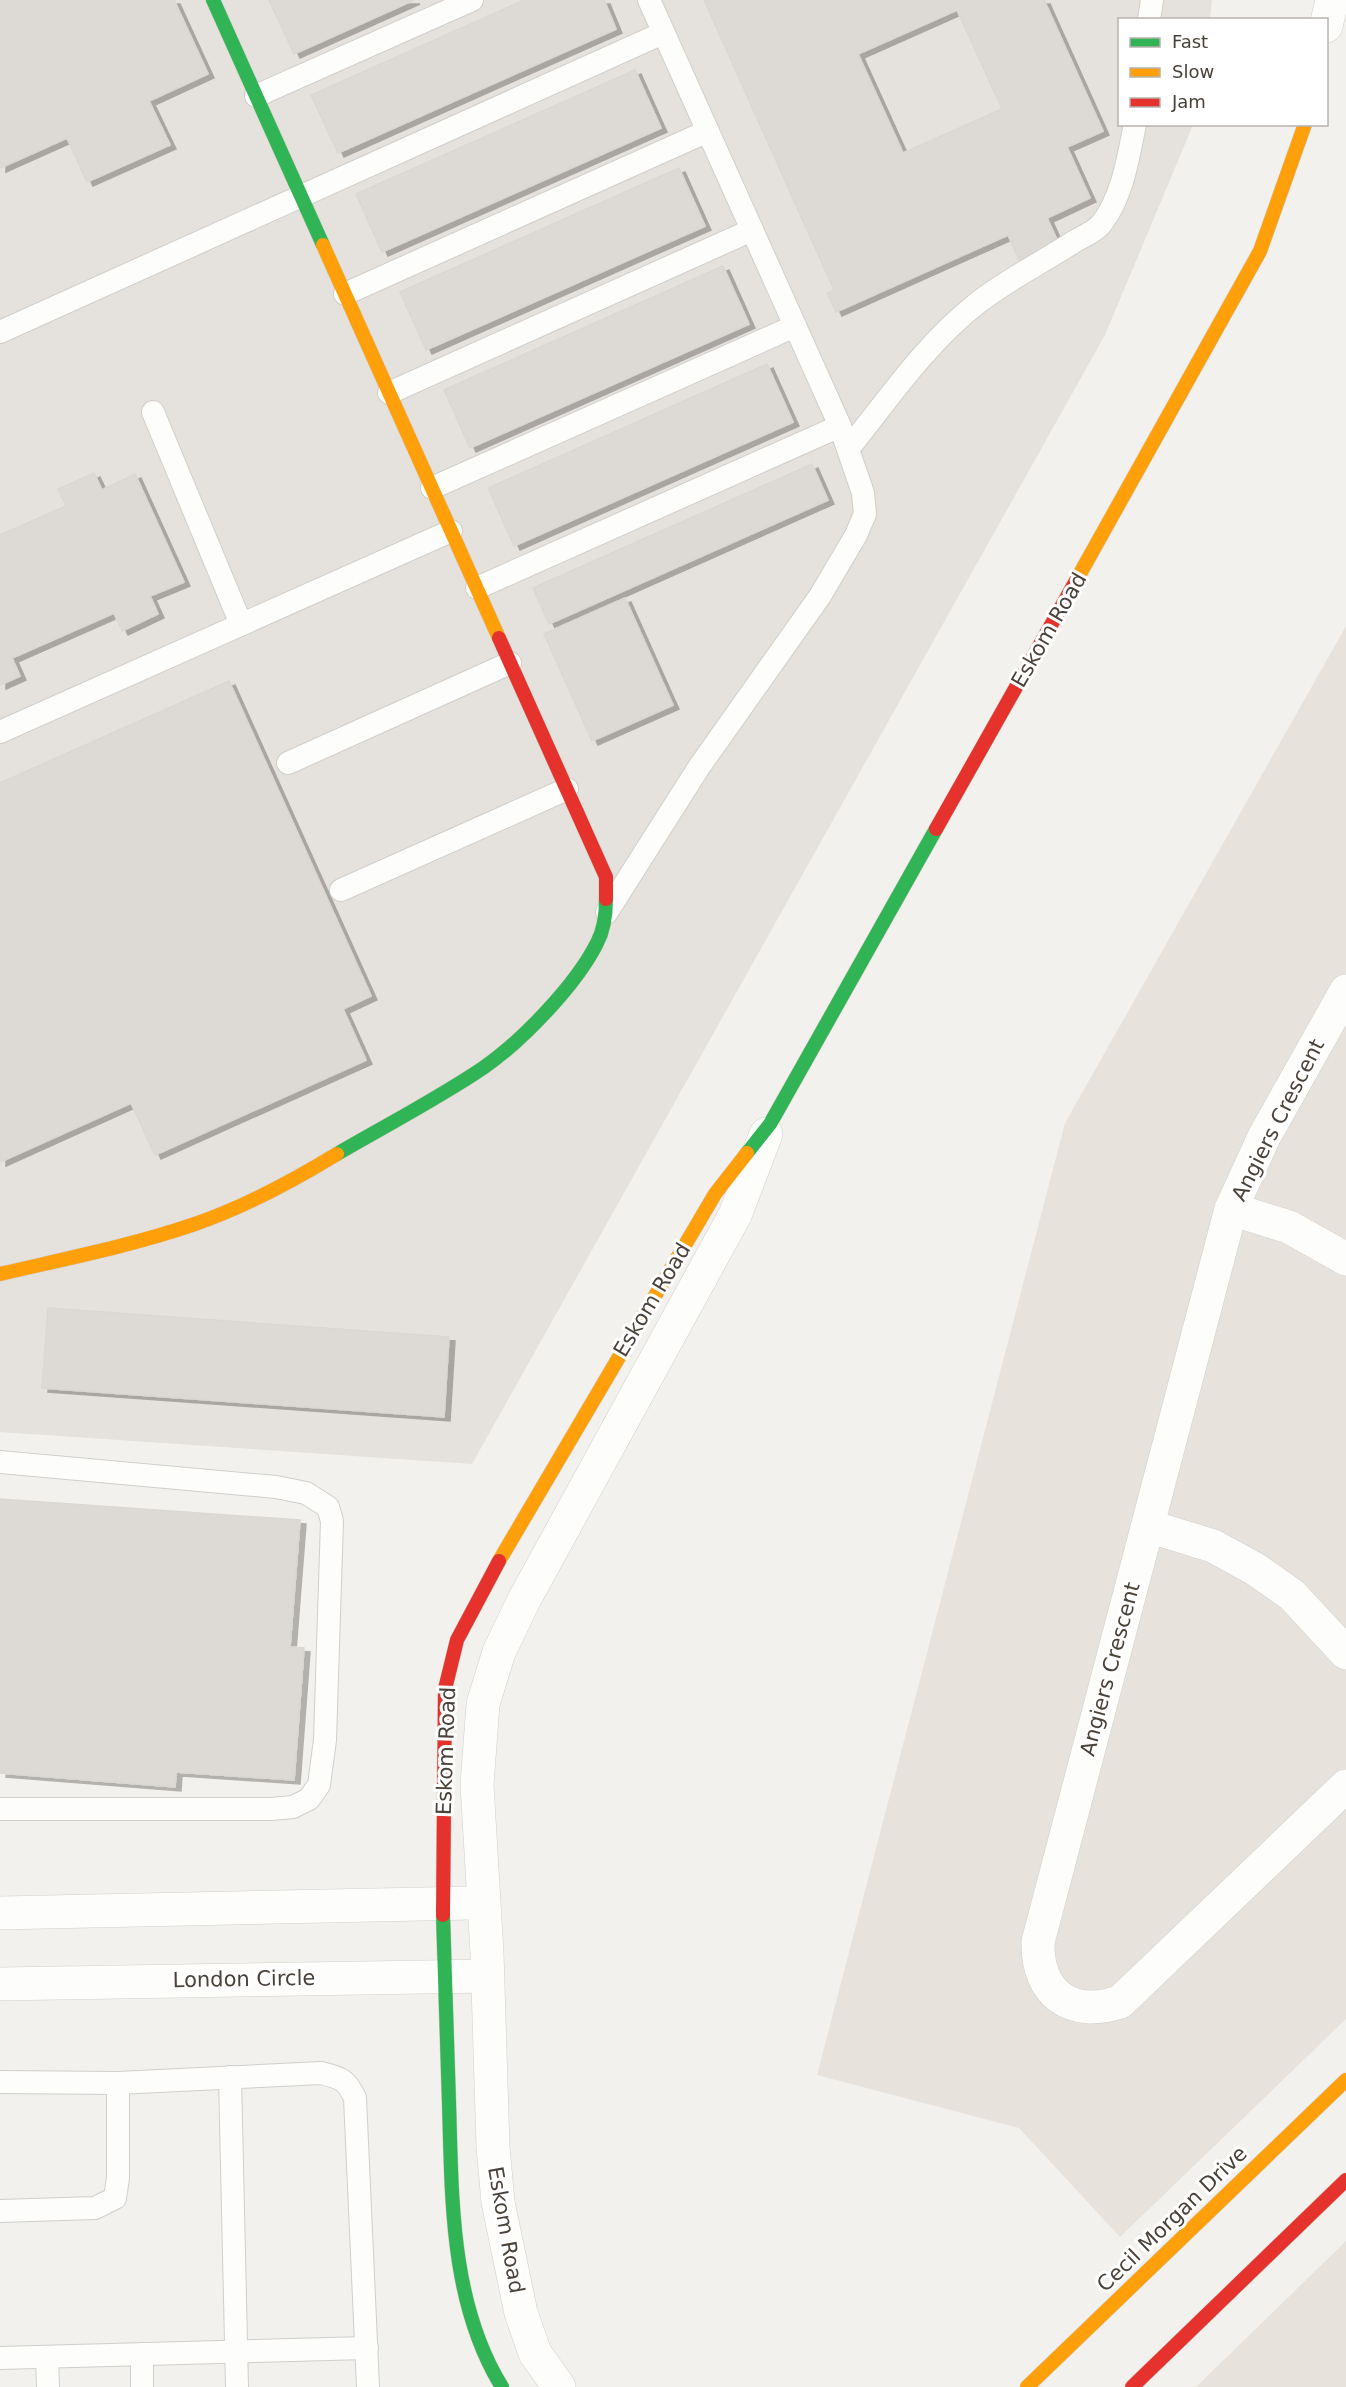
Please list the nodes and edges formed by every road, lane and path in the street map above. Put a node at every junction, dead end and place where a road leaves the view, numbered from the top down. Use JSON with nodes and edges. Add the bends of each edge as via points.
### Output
{"nodes":[{"id":1,"x":213,"y":0,"type":"edge"},
{"id":2,"x":472,"y":0,"type":"edge"},
{"id":3,"x":648,"y":0,"type":"edge"},
{"id":4,"x":1152,"y":0,"type":"edge"},
{"id":5,"x":1332,"y":0,"type":"edge"},
{"id":6,"x":1149,"y":18,"type":"edge"},
{"id":7,"x":1328,"y":18,"type":"edge"},
{"id":8,"x":663,"y":33,"type":"junction"},
{"id":9,"x":256,"y":96,"type":"junction"},
{"id":10,"x":1135,"y":126,"type":"edge"},
{"id":11,"x":1304,"y":126,"type":"edge"},
{"id":12,"x":708,"y":132,"type":"junction"},
{"id":13,"x":301,"y":195,"type":"junction"},
{"id":14,"x":752,"y":230,"type":"junction"},
{"id":15,"x":345,"y":294,"type":"junction"},
{"id":16,"x":795,"y":326,"type":"junction"},
{"id":17,"x":0,"y":332,"type":"edge"},
{"id":18,"x":389,"y":393,"type":"junction"},
{"id":19,"x":153,"y":412,"type":"dead end"},
{"id":20,"x":840,"y":426,"type":"junction"},
{"id":21,"x":849,"y":448,"type":"junction"},
{"id":22,"x":432,"y":488,"type":"junction"},
{"id":23,"x":451,"y":531,"type":"junction"},
{"id":24,"x":477,"y":588,"type":"junction"},
{"id":25,"x":241,"y":624,"type":"junction"},
{"id":26,"x":510,"y":663,"type":"junction"},
{"id":27,"x":0,"y":732,"type":"edge"},
{"id":28,"x":288,"y":763,"type":"dead end"},
{"id":29,"x":567,"y":789,"type":"junction"},
{"id":30,"x":341,"y":890,"type":"dead end"},
{"id":31,"x":606,"y":914,"type":"junction"},
{"id":32,"x":1346,"y":991,"type":"edge"},
{"id":33,"x":770,"y":1124,"type":"junction"},
{"id":34,"x":1232,"y":1209,"type":"junction"},
{"id":35,"x":1346,"y":1259,"type":"edge"},
{"id":36,"x":0,"y":1274,"type":"edge"},
{"id":37,"x":0,"y":1462,"type":"edge"},
{"id":38,"x":1148,"y":1526,"type":"junction"},
{"id":39,"x":1346,"y":1653,"type":"edge"},
{"id":40,"x":1346,"y":1786,"type":"edge"},
{"id":41,"x":0,"y":1809,"type":"edge"},
{"id":42,"x":483,"y":1902,"type":"junction"},
{"id":43,"x":443,"y":1903,"type":"junction"},
{"id":44,"x":0,"y":1913,"type":"edge"},
{"id":45,"x":447,"y":1975,"type":"junction"},
{"id":46,"x":487,"y":1976,"type":"junction"},
{"id":47,"x":0,"y":1984,"type":"edge"},
{"id":48,"x":230,"y":2077,"type":"junction"},
{"id":49,"x":1346,"y":2080,"type":"edge"},
{"id":50,"x":0,"y":2082,"type":"edge"},
{"id":51,"x":118,"y":2083,"type":"junction"},
{"id":52,"x":1346,"y":2180,"type":"edge"},
{"id":53,"x":0,"y":2211,"type":"edge"},
{"id":54,"x":367,"y":2348,"type":"junction"},
{"id":55,"x":237,"y":2351,"type":"junction"},
{"id":56,"x":142,"y":2354,"type":"junction"},
{"id":57,"x":47,"y":2357,"type":"junction"},
{"id":58,"x":0,"y":2358,"type":"edge"},
{"id":59,"x":48,"y":2387,"type":"edge"},
{"id":60,"x":142,"y":2387,"type":"edge"},
{"id":61,"x":237,"y":2387,"type":"edge"},
{"id":62,"x":368,"y":2387,"type":"edge"},
{"id":63,"x":502,"y":2387,"type":"edge"},
{"id":64,"x":559,"y":2387,"type":"edge"},
{"id":65,"x":1027,"y":2387,"type":"edge"},
{"id":66,"x":1132,"y":2387,"type":"edge"}],
"edges":[{"from":1,"to":9,"type":"street"},
{"from":2,"to":9,"type":"lane"},
{"from":3,"to":8,"type":"lane"},
{"from":4,"to":6,"type":"lane"},
{"from":5,"to":7,"type":"street"},
{"from":8,"to":12,"type":"lane"},
{"from":8,"to":13,"type":"lane"},
{"from":9,"to":13,"type":"street"},
{"from":10,"to":21,"type":"lane","via":[[1126,171],[1113,207],[1100,226],[1007,281],[975,305],[931,344]]},
{"from":11,"to":33,"type":"street","name":"Eskom Road","via":[[1260,251],[1240,289]]},
{"from":12,"to":14,"type":"lane"},
{"from":12,"to":15,"type":"lane"},
{"from":13,"to":15,"type":"street"},
{"from":13,"to":17,"type":"lane"},
{"from":14,"to":16,"type":"lane"},
{"from":14,"to":18,"type":"lane"},
{"from":15,"to":18,"type":"street"},
{"from":16,"to":20,"type":"lane"},
{"from":16,"to":22,"type":"lane"},
{"from":18,"to":22,"type":"street"},
{"from":19,"to":25,"type":"lane"},
{"from":20,"to":21,"type":"lane"},
{"from":20,"to":24,"type":"lane"},
{"from":21,"to":31,"type":"lane","via":[[863,493],[865,514],[856,536],[820,596],[699,767]]},
{"from":22,"to":23,"type":"street"},
{"from":23,"to":24,"type":"street"},
{"from":23,"to":25,"type":"lane"},
{"from":24,"to":26,"type":"street"},
{"from":25,"to":27,"type":"lane"},
{"from":26,"to":28,"type":"lane"},
{"from":26,"to":29,"type":"street"},
{"from":29,"to":30,"type":"lane"},
{"from":29,"to":31,"type":"street","via":[[606,878]]},
{"from":31,"to":36,"type":"street","via":[[598,942],[573,980],[537,1021],[484,1067],[420,1106],[316,1167],[194,1225]]},
{"from":32,"to":34,"type":"street","name":"Angiers Crescent","via":[[1264,1137]]},
{"from":33,"to":42,"type":"street","name":"Eskom Road","via":[[735,1215],[499,1652],[483,1704],[477,1785]]},
{"from":33,"to":43,"type":"street","name":"Eskom Road","via":[[715,1194],[534,1498],[457,1640],[446,1689],[442,1745]]},
{"from":34,"to":35,"type":"street","via":[[1289,1227]]},
{"from":34,"to":38,"type":"street","name":"Angiers Crescent"},
{"from":37,"to":41,"type":"lane","via":[[276,1487],[306,1493],[328,1507],[332,1521],[325,1740],[319,1785],[309,1799],[293,1807],[271,1809]]},
{"from":38,"to":39,"type":"street","via":[[1213,1546],[1255,1569],[1292,1595]]},
{"from":38,"to":40,"type":"street","name":"Angiers Crescent","via":[[1038,1942],[1038,1961],[1044,1979],[1070,2004],[1087,2008],[1120,2002]]},
{"from":42,"to":43,"type":"street"},
{"from":42,"to":46,"type":"street","name":"Eskom Road"},
{"from":43,"to":44,"type":"street"},
{"from":43,"to":45,"type":"street","name":"Eskom Road"},
{"from":45,"to":46,"type":"street","name":"London Circle"},
{"from":45,"to":47,"type":"street","name":"London Circle"},
{"from":45,"to":63,"type":"street","name":"Eskom Road","via":[[452,2200],[457,2254],[482,2346]]},
{"from":46,"to":64,"type":"street","name":"Eskom Road","via":[[498,2202],[521,2313],[535,2353]]},
{"from":48,"to":51,"type":"lane"},
{"from":48,"to":54,"type":"lane","via":[[321,2073],[348,2083],[355,2098]]},
{"from":48,"to":55,"type":"lane"},
{"from":49,"to":65,"type":"street","name":"Cecil Morgan Drive"},
{"from":50,"to":51,"type":"lane"},
{"from":51,"to":53,"type":"lane","via":[[115,2198],[95,2208]]},
{"from":52,"to":66,"type":"street"},
{"from":54,"to":55,"type":"lane"},
{"from":54,"to":62,"type":"lane"},
{"from":55,"to":56,"type":"lane"},
{"from":55,"to":61,"type":"lane"},
{"from":56,"to":57,"type":"lane"},
{"from":56,"to":60,"type":"lane"},
{"from":57,"to":58,"type":"lane"},
{"from":57,"to":59,"type":"lane"}]}
